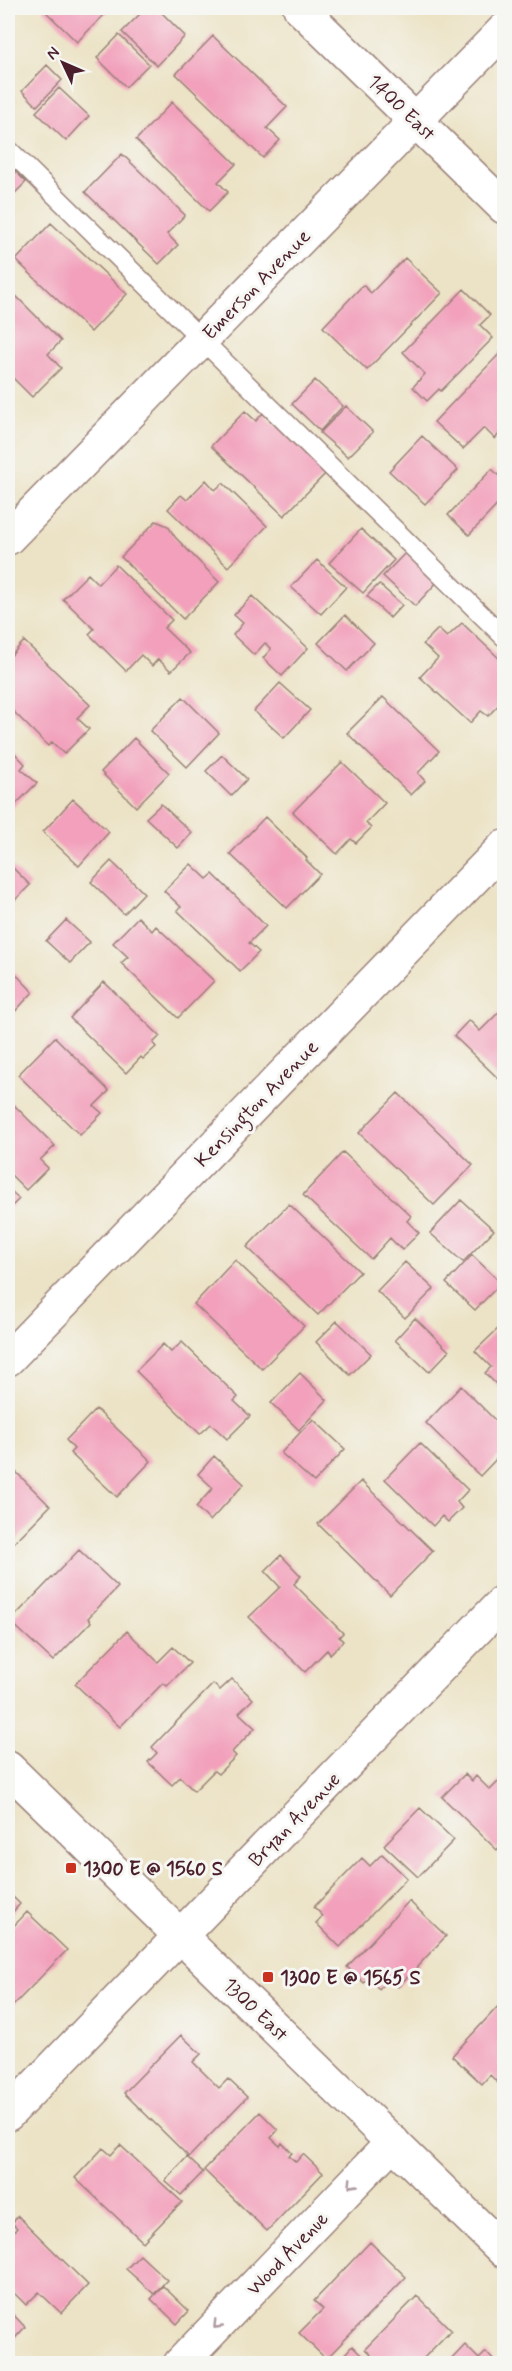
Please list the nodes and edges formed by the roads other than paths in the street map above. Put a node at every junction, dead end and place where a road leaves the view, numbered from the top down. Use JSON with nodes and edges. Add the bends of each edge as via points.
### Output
{"nodes":[{"id":1,"x":300,"y":8,"type":"edge"},
{"id":2,"x":504,"y":30,"type":"edge"},
{"id":3,"x":416,"y":121,"type":"junction"},
{"id":4,"x":8,"y":149,"type":"edge"},
{"id":5,"x":504,"y":207,"type":"edge"},
{"id":6,"x":202,"y":339,"type":"junction"},
{"id":7,"x":8,"y":538,"type":"edge"},
{"id":8,"x":504,"y":637,"type":"edge"},
{"id":9,"x":504,"y":847,"type":"edge"},
{"id":10,"x":8,"y":1359,"type":"edge"},
{"id":11,"x":504,"y":1601,"type":"edge"},
{"id":12,"x":8,"y":1768,"type":"edge"},
{"id":13,"x":180,"y":1936,"type":"junction"},
{"id":14,"x":8,"y":2114,"type":"edge"},
{"id":15,"x":393,"y":2142,"type":"junction"},
{"id":16,"x":504,"y":2251,"type":"edge"},
{"id":17,"x":180,"y":2364,"type":"edge"}],
"edges":[{"from":1,"to":3,"type":"street","name":"1400 East"},
{"from":2,"to":3,"type":"street","name":"Emerson Avenue"},
{"from":3,"to":5,"type":"street","name":"1400 East"},
{"from":3,"to":6,"type":"street","name":"Emerson Avenue"},
{"from":4,"to":6,"type":"lane"},
{"from":6,"to":7,"type":"street","name":"Emerson Avenue"},
{"from":6,"to":8,"type":"lane"},
{"from":9,"to":10,"type":"street","name":"Kensington Avenue"},
{"from":11,"to":13,"type":"street","name":"Bryan Avenue"},
{"from":12,"to":13,"type":"street","name":"1300 East"},
{"from":13,"to":14,"type":"street","name":"Bryan Avenue"},
{"from":13,"to":15,"type":"street","name":"1300 East"},
{"from":15,"to":16,"type":"street","name":"1300 East"},
{"from":15,"to":17,"type":"street","name":"Wood Avenue","one_way":true}]}
